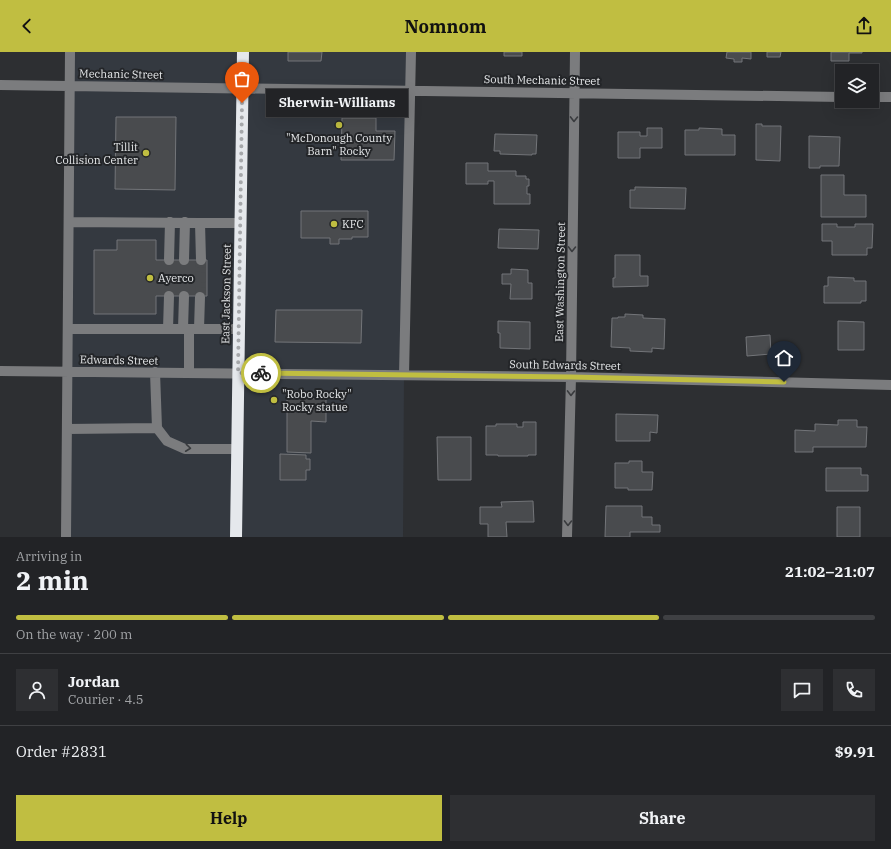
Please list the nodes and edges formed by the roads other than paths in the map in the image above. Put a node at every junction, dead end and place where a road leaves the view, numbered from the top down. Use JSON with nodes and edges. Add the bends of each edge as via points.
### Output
{"nodes":[{"id":1,"x":70,"y":52,"type":"edge"},
{"id":2,"x":243,"y":52,"type":"edge"},
{"id":3,"x":411,"y":52,"type":"edge"},
{"id":4,"x":575,"y":52,"type":"edge"},
{"id":5,"x":0,"y":85,"type":"edge"},
{"id":6,"x":70,"y":86,"type":"junction"},
{"id":7,"x":242,"y":88,"type":"junction"},
{"id":8,"x":411,"y":90,"type":"junction"},
{"id":9,"x":574,"y":93,"type":"junction"},
{"id":10,"x":835,"y":96,"type":"edge"},
{"id":11,"x":879,"y":97,"type":"edge"},
{"id":12,"x":891,"y":97,"type":"edge"},
{"id":13,"x":69,"y":222,"type":"junction"},
{"id":14,"x":170,"y":222,"type":"junction"},
{"id":15,"x":185,"y":222,"type":"junction"},
{"id":16,"x":200,"y":223,"type":"junction"},
{"id":17,"x":240,"y":223,"type":"junction"},
{"id":18,"x":169,"y":260,"type":"tunnel mouth"},
{"id":19,"x":184,"y":260,"type":"tunnel mouth"},
{"id":20,"x":201,"y":260,"type":"tunnel mouth"},
{"id":21,"x":169,"y":296,"type":"tunnel mouth"},
{"id":22,"x":184,"y":296,"type":"tunnel mouth"},
{"id":23,"x":200,"y":297,"type":"tunnel mouth"},
{"id":24,"x":168,"y":329,"type":"junction"},
{"id":25,"x":191,"y":329,"type":"junction"},
{"id":26,"x":238,"y":329,"type":"junction"},
{"id":27,"x":68,"y":330,"type":"junction"},
{"id":28,"x":0,"y":371,"type":"edge"},
{"id":29,"x":68,"y":372,"type":"junction"},
{"id":30,"x":155,"y":372,"type":"junction"},
{"id":31,"x":189,"y":373,"type":"junction"},
{"id":32,"x":238,"y":373,"type":"junction"},
{"id":33,"x":404,"y":375,"type":"junction"},
{"id":34,"x":571,"y":377,"type":"junction"},
{"id":35,"x":891,"y":385,"type":"edge"},
{"id":36,"x":157,"y":428,"type":"junction"},
{"id":37,"x":67,"y":429,"type":"junction"},
{"id":38,"x":237,"y":449,"type":"junction"},
{"id":39,"x":66,"y":537,"type":"edge"},
{"id":40,"x":236,"y":537,"type":"edge"},
{"id":41,"x":567,"y":537,"type":"edge"}],
"edges":[{"from":1,"to":6,"type":"street"},
{"from":2,"to":7,"type":"highway","name":"East Jackson Street"},
{"from":3,"to":8,"type":"street"},
{"from":4,"to":9,"type":"street","name":"East Washington Street"},
{"from":5,"to":6,"type":"street","name":"Mechanic Street"},
{"from":6,"to":7,"type":"street","name":"Mechanic Street"},
{"from":6,"to":13,"type":"street"},
{"from":7,"to":8,"type":"street","name":"South Mechanic Street"},
{"from":7,"to":17,"type":"highway","name":"East Jackson Street"},
{"from":8,"to":9,"type":"street","name":"South Mechanic Street"},
{"from":8,"to":33,"type":"street"},
{"from":9,"to":10,"type":"street","name":"South Mechanic Street"},
{"from":9,"to":34,"type":"street","name":"East Washington Street","one_way":true},
{"from":11,"to":12,"type":"street"},
{"from":13,"to":14,"type":"street"},
{"from":13,"to":27,"type":"street"},
{"from":14,"to":15,"type":"street"},
{"from":14,"to":18,"type":"street"},
{"from":15,"to":16,"type":"street"},
{"from":15,"to":19,"type":"street"},
{"from":16,"to":17,"type":"street"},
{"from":16,"to":20,"type":"street"},
{"from":17,"to":26,"type":"highway","name":"East Jackson Street"},
{"from":21,"to":24,"type":"street"},
{"from":22,"to":25,"type":"street"},
{"from":23,"to":25,"type":"street"},
{"from":24,"to":25,"type":"street"},
{"from":24,"to":27,"type":"street"},
{"from":25,"to":26,"type":"street"},
{"from":25,"to":31,"type":"street"},
{"from":26,"to":32,"type":"highway","name":"East Jackson Street"},
{"from":27,"to":29,"type":"street"},
{"from":28,"to":29,"type":"street","name":"Edwards Street"},
{"from":29,"to":30,"type":"street","name":"Edwards Street"},
{"from":29,"to":37,"type":"street"},
{"from":30,"to":31,"type":"street","name":"Edwards Street"},
{"from":30,"to":36,"type":"street"},
{"from":31,"to":32,"type":"street","name":"Edwards Street"},
{"from":32,"to":33,"type":"street","name":"South Edwards Street"},
{"from":32,"to":38,"type":"highway","name":"East Jackson Street"},
{"from":33,"to":34,"type":"street","name":"South Edwards Street"},
{"from":34,"to":35,"type":"street","name":"South Edwards Street"},
{"from":34,"to":41,"type":"street","name":"East Washington Street","one_way":true},
{"from":36,"to":37,"type":"street"},
{"from":36,"to":38,"type":"street","one_way":true,"via":[[167,441],[185,449]]},
{"from":37,"to":39,"type":"street"},
{"from":38,"to":40,"type":"highway","name":"East Jackson Street"}]}
